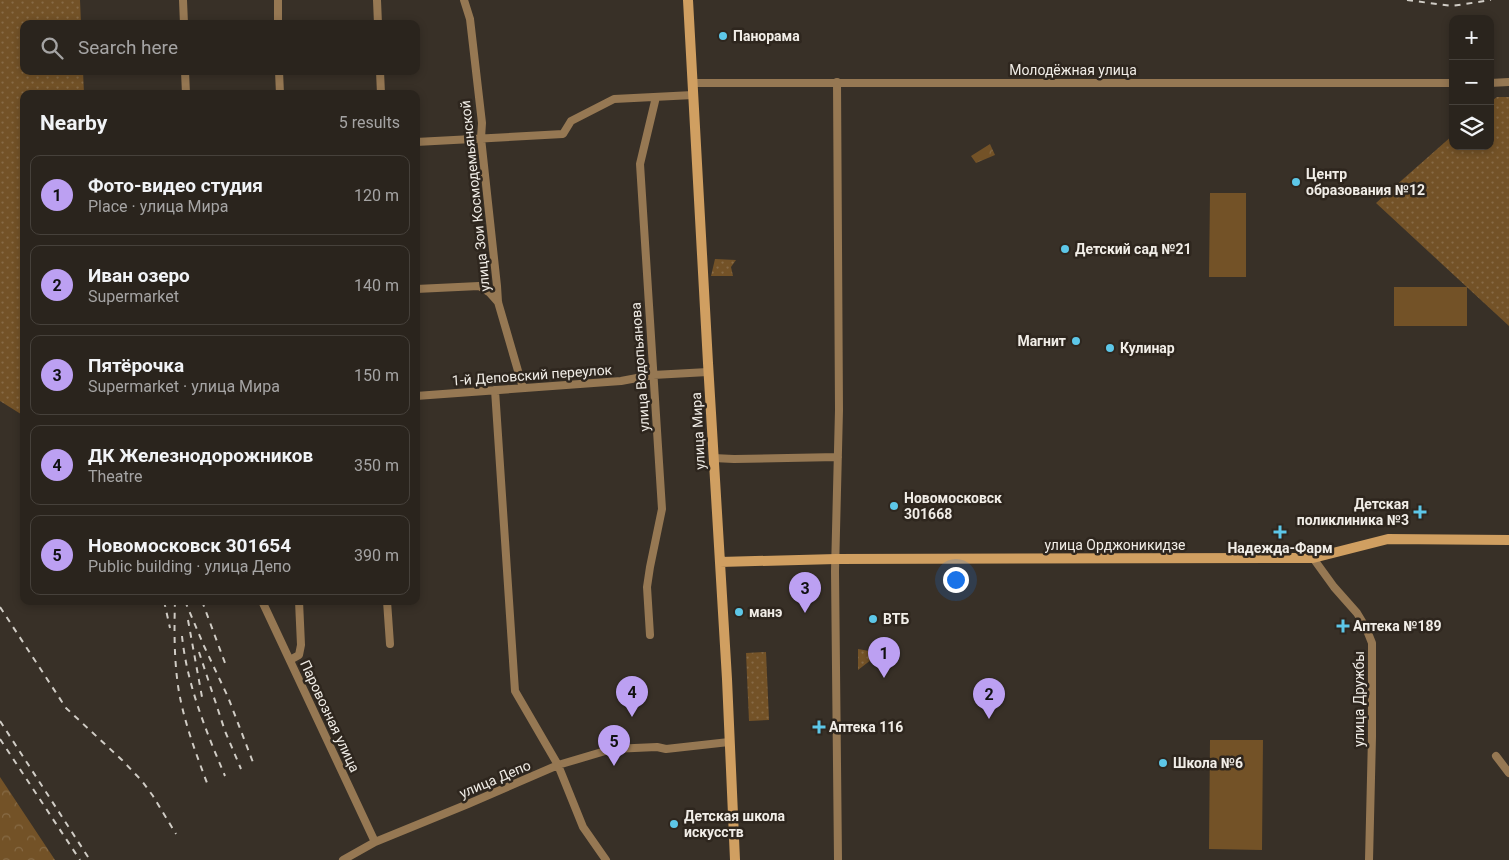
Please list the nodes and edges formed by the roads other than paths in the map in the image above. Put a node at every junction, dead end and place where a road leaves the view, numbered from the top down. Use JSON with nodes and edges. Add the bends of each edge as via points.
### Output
{"nodes":[{"id":1,"x":183,"y":0,"type":"edge"},
{"id":2,"x":278,"y":0,"type":"edge"},
{"id":3,"x":377,"y":0,"type":"edge"},
{"id":4,"x":464,"y":0,"type":"edge"},
{"id":5,"x":688,"y":0,"type":"edge"},
{"id":6,"x":184,"y":20,"type":"edge"},
{"id":7,"x":278,"y":20,"type":"edge"},
{"id":8,"x":378,"y":20,"type":"edge"},
{"id":9,"x":185,"y":75,"type":"edge"},
{"id":10,"x":279,"y":75,"type":"edge"},
{"id":11,"x":380,"y":75,"type":"edge"},
{"id":12,"x":837,"y":82,"type":"junction"},
{"id":13,"x":1494,"y":82,"type":"edge"},
{"id":14,"x":1509,"y":82,"type":"edge"},
{"id":15,"x":692,"y":83,"type":"junction"},
{"id":16,"x":1449,"y":83,"type":"edge"},
{"id":17,"x":186,"y":90,"type":"edge"},
{"id":18,"x":280,"y":90,"type":"edge"},
{"id":19,"x":381,"y":90,"type":"edge"},
{"id":20,"x":693,"y":96,"type":"junction"},
{"id":21,"x":656,"y":97,"type":"junction"},
{"id":22,"x":481,"y":138,"type":"junction"},
{"id":23,"x":420,"y":142,"type":"edge"},
{"id":24,"x":420,"y":289,"type":"edge"},
{"id":25,"x":498,"y":302,"type":"junction"},
{"id":26,"x":708,"y":372,"type":"junction"},
{"id":27,"x":653,"y":375,"type":"junction"},
{"id":28,"x":523,"y":388,"type":"junction"},
{"id":29,"x":495,"y":390,"type":"junction"},
{"id":30,"x":420,"y":396,"type":"edge"},
{"id":31,"x":838,"y":457,"type":"junction"},
{"id":32,"x":713,"y":458,"type":"junction"},
{"id":33,"x":1509,"y":540,"type":"edge"},
{"id":34,"x":1313,"y":558,"type":"junction"},
{"id":35,"x":836,"y":559,"type":"junction"},
{"id":36,"x":720,"y":562,"type":"junction"},
{"id":37,"x":264,"y":605,"type":"edge"},
{"id":38,"x":299,"y":605,"type":"edge"},
{"id":39,"x":387,"y":605,"type":"edge"},
{"id":40,"x":650,"y":635,"type":"dead end"},
{"id":41,"x":390,"y":644,"type":"dead end"},
{"id":42,"x":290,"y":660,"type":"junction"},
{"id":43,"x":729,"y":742,"type":"junction"},
{"id":44,"x":1496,"y":756,"type":"dead end"},
{"id":45,"x":558,"y":765,"type":"junction"},
{"id":46,"x":1509,"y":773,"type":"edge"},
{"id":47,"x":375,"y":842,"type":"junction"},
{"id":48,"x":344,"y":860,"type":"edge"},
{"id":49,"x":606,"y":860,"type":"edge"},
{"id":50,"x":735,"y":860,"type":"edge"},
{"id":51,"x":838,"y":860,"type":"edge"},
{"id":52,"x":1369,"y":860,"type":"edge"}],
"edges":[{"from":1,"to":6,"type":"street"},
{"from":2,"to":7,"type":"street"},
{"from":3,"to":8,"type":"street"},
{"from":4,"to":22,"type":"street","name":"улица Зои Космодемьянской","via":[[470,19]]},
{"from":5,"to":15,"type":"main road","name":"улица Мира"},
{"from":9,"to":17,"type":"street"},
{"from":10,"to":18,"type":"street"},
{"from":11,"to":19,"type":"street"},
{"from":12,"to":15,"type":"street","name":"Молодёжная улица"},
{"from":12,"to":16,"type":"street","name":"Молодёжная улица"},
{"from":12,"to":31,"type":"street"},
{"from":13,"to":14,"type":"street"},
{"from":15,"to":20,"type":"main road","name":"улица Мира"},
{"from":20,"to":21,"type":"street"},
{"from":20,"to":26,"type":"main road","name":"улица Мира"},
{"from":21,"to":22,"type":"street","via":[[614,99],[571,121],[563,134]]},
{"from":21,"to":27,"type":"street","name":"улица Водопьянова","via":[[640,164]]},
{"from":22,"to":23,"type":"street"},
{"from":22,"to":25,"type":"street","name":"улица Зои Космодемьянской"},
{"from":24,"to":25,"type":"street","via":[[479,286]]},
{"from":25,"to":28,"type":"street","name":"улица Зои Космодемьянской"},
{"from":26,"to":27,"type":"street","name":"1-й Деповский переулок"},
{"from":26,"to":32,"type":"main road","name":"улица Мира"},
{"from":27,"to":28,"type":"street","name":"1-й Деповский переулок","via":[[621,381]]},
{"from":27,"to":40,"type":"street","name":"улица Водопьянова","via":[[662,509],[647,587]]},
{"from":28,"to":29,"type":"street","name":"1-й Деповский переулок"},
{"from":29,"to":30,"type":"street","name":"1-й Деповский переулок"},
{"from":29,"to":45,"type":"street","via":[[515,691]]},
{"from":31,"to":32,"type":"street"},
{"from":31,"to":35,"type":"street"},
{"from":32,"to":36,"type":"main road","name":"улица Мира"},
{"from":33,"to":34,"type":"main road","name":"улица Орджоникидзе","via":[[1388,539]]},
{"from":34,"to":35,"type":"main road","name":"улица Орджоникидзе"},
{"from":34,"to":52,"type":"street","name":"улица Дружбы","via":[[1357,613],[1372,643]]},
{"from":35,"to":36,"type":"main road","name":"улица Орджоникидзе"},
{"from":35,"to":51,"type":"street"},
{"from":36,"to":43,"type":"main road","name":"улица Мира"},
{"from":37,"to":42,"type":"street","name":"Паровозная улица"},
{"from":38,"to":42,"type":"street","via":[[301,645],[299,655]]},
{"from":39,"to":41,"type":"street"},
{"from":42,"to":47,"type":"street","name":"Паровозная улица"},
{"from":43,"to":45,"type":"street","name":"улица Депо","via":[[612,749]]},
{"from":43,"to":50,"type":"main road","name":"улица Мира"},
{"from":44,"to":46,"type":"street"},
{"from":45,"to":47,"type":"street","name":"улица Депо"},
{"from":45,"to":49,"type":"street","via":[[583,828]]},
{"from":47,"to":48,"type":"street","name":"улица Депо"}]}
